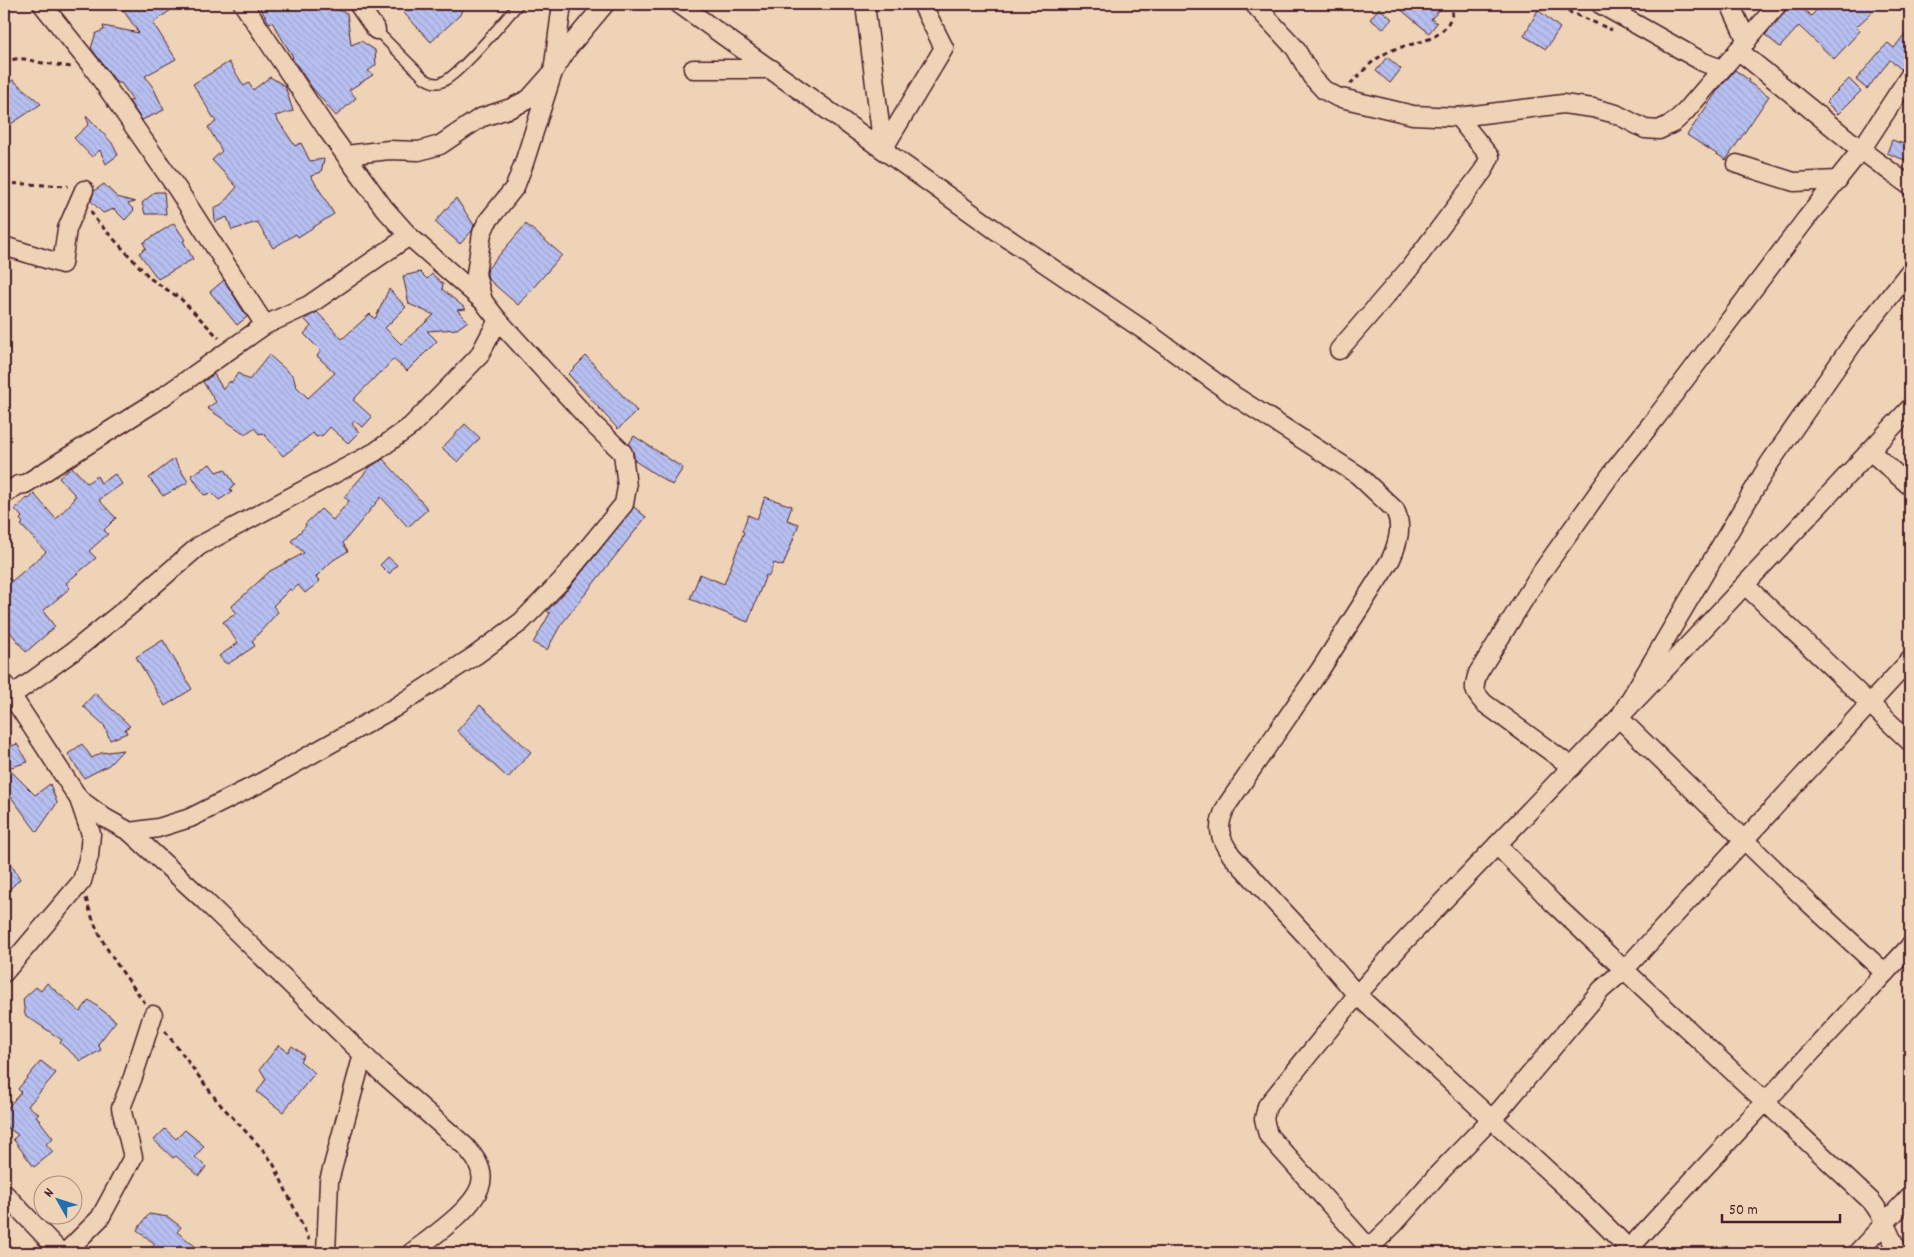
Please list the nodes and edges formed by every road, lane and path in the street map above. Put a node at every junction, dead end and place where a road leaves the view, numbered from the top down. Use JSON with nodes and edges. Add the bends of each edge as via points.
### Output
{"nodes":[{"id":1,"x":42,"y":4,"type":"edge"},
{"id":2,"x":243,"y":4,"type":"edge"},
{"id":3,"x":358,"y":4,"type":"edge"},
{"id":4,"x":519,"y":4,"type":"edge"},
{"id":5,"x":562,"y":4,"type":"edge"},
{"id":6,"x":605,"y":4,"type":"edge"},
{"id":7,"x":680,"y":4,"type":"edge"},
{"id":8,"x":865,"y":4,"type":"edge"},
{"id":9,"x":922,"y":4,"type":"edge"},
{"id":10,"x":1254,"y":4,"type":"edge"},
{"id":11,"x":1454,"y":4,"type":"edge"},
{"id":12,"x":1600,"y":4,"type":"edge"},
{"id":13,"x":1730,"y":4,"type":"edge"},
{"id":14,"x":1778,"y":4,"type":"edge"},
{"id":15,"x":376,"y":30,"type":"joint"},
{"id":16,"x":1742,"y":45,"type":"junction"},
{"id":17,"x":4,"y":63,"type":"edge"},
{"id":18,"x":94,"y":69,"type":"junction"},
{"id":19,"x":693,"y":69,"type":"dead end"},
{"id":20,"x":1721,"y":69,"type":"junction"},
{"id":21,"x":772,"y":70,"type":"junction"},
{"id":22,"x":553,"y":72,"type":"junction"},
{"id":23,"x":1910,"y":75,"type":"edge"},
{"id":24,"x":1337,"y":97,"type":"junction"},
{"id":25,"x":1458,"y":117,"type":"junction"},
{"id":26,"x":883,"y":149,"type":"junction"},
{"id":27,"x":1861,"y":150,"type":"junction"},
{"id":28,"x":346,"y":155,"type":"junction"},
{"id":29,"x":1737,"y":164,"type":"dead end"},
{"id":30,"x":1838,"y":180,"type":"junction"},
{"id":31,"x":4,"y":183,"type":"edge"},
{"id":32,"x":1910,"y":186,"type":"edge"},
{"id":33,"x":84,"y":190,"type":"junction"},
{"id":34,"x":409,"y":236,"type":"junction"},
{"id":35,"x":4,"y":246,"type":"edge"},
{"id":36,"x":1910,"y":271,"type":"edge"},
{"id":37,"x":482,"y":301,"type":"junction"},
{"id":38,"x":498,"y":320,"type":"junction"},
{"id":39,"x":265,"y":325,"type":"junction"},
{"id":40,"x":230,"y":348,"type":"junction"},
{"id":41,"x":1339,"y":350,"type":"dead end"},
{"id":42,"x":1910,"y":408,"type":"edge"},
{"id":43,"x":1870,"y":450,"type":"junction"},
{"id":44,"x":1910,"y":486,"type":"edge"},
{"id":45,"x":4,"y":495,"type":"edge"},
{"id":46,"x":1745,"y":584,"type":"junction"},
{"id":47,"x":1910,"y":660,"type":"edge"},
{"id":48,"x":6,"y":693,"type":"edge"},
{"id":49,"x":1870,"y":705,"type":"junction"},
{"id":50,"x":1619,"y":718,"type":"junction"},
{"id":51,"x":1910,"y":742,"type":"edge"},
{"id":52,"x":1572,"y":767,"type":"junction"},
{"id":53,"x":80,"y":800,"type":"junction"},
{"id":54,"x":130,"y":832,"type":"junction"},
{"id":55,"x":1744,"y":838,"type":"junction"},
{"id":56,"x":1497,"y":845,"type":"junction"},
{"id":57,"x":82,"y":881,"type":"junction"},
{"id":58,"x":1910,"y":946,"type":"edge"},
{"id":59,"x":1625,"y":970,"type":"junction"},
{"id":60,"x":4,"y":973,"type":"edge"},
{"id":61,"x":1885,"y":973,"type":"junction"},
{"id":62,"x":1357,"y":995,"type":"junction"},
{"id":63,"x":153,"y":1015,"type":"junction"},
{"id":64,"x":363,"y":1054,"type":"junction"},
{"id":65,"x":1766,"y":1102,"type":"junction"},
{"id":66,"x":1491,"y":1120,"type":"junction"},
{"id":67,"x":4,"y":1193,"type":"edge"},
{"id":68,"x":1910,"y":1196,"type":"edge"},
{"id":69,"x":1884,"y":1224,"type":"junction"},
{"id":70,"x":319,"y":1249,"type":"edge"},
{"id":71,"x":1366,"y":1251,"type":"edge"},
{"id":72,"x":1629,"y":1252,"type":"edge"},
{"id":73,"x":63,"y":1253,"type":"edge"},
{"id":74,"x":411,"y":1253,"type":"edge"},
{"id":75,"x":1857,"y":1253,"type":"edge"},
{"id":76,"x":1900,"y":1253,"type":"edge"}],
"edges":[{"from":1,"to":18,"type":"street"},
{"from":2,"to":28,"type":"street"},
{"from":3,"to":15,"type":"street"},
{"from":4,"to":15,"type":"lane","via":[[471,58],[442,82],[433,83],[424,78]]},
{"from":5,"to":22,"type":"street"},
{"from":6,"to":22,"type":"street","via":[[568,48]]},
{"from":7,"to":21,"type":"street"},
{"from":8,"to":26,"type":"street"},
{"from":9,"to":26,"type":"street","via":[[944,48]]},
{"from":10,"to":24,"type":"street","via":[[1295,48],[1312,77],[1324,90]]},
{"from":11,"to":24,"type":"path","via":[[1453,15],[1435,36],[1382,55]]},
{"from":12,"to":20,"type":"street"},
{"from":13,"to":16,"type":"street"},
{"from":14,"to":16,"type":"street"},
{"from":16,"to":20,"type":"street"},
{"from":16,"to":27,"type":"street"},
{"from":17,"to":18,"type":"path","via":[[14,58],[25,58]]},
{"from":18,"to":39,"type":"street","via":[[178,190]]},
{"from":19,"to":21,"type":"street"},
{"from":20,"to":25,"type":"street","via":[[1685,112],[1659,130],[1645,129],[1616,114],[1563,104]]},
{"from":21,"to":26,"type":"street"},
{"from":22,"to":28,"type":"street","via":[[529,98],[480,118],[440,145],[419,151],[390,150]]},
{"from":22,"to":37,"type":"street","via":[[514,187],[482,233],[476,274]]},
{"from":23,"to":27,"type":"street"},
{"from":24,"to":25,"type":"street","via":[[1413,115]]},
{"from":25,"to":41,"type":"street","via":[[1490,157],[1483,171],[1409,270]]},
{"from":26,"to":62,"type":"street","via":[[1233,395],[1358,475],[1395,510],[1399,533],[1391,559],[1320,670],[1234,794],[1220,822],[1220,834],[1232,856]]},
{"from":27,"to":30,"type":"street"},
{"from":27,"to":32,"type":"street"},
{"from":28,"to":34,"type":"street","via":[[384,208]]},
{"from":29,"to":30,"type":"street","via":[[1794,182]]},
{"from":30,"to":52,"type":"street","via":[[1612,473],[1538,576],[1478,673],[1474,686],[1484,703]]},
{"from":31,"to":33,"type":"path","via":[[72,186]]},
{"from":33,"to":35,"type":"street","via":[[67,229],[62,264]]},
{"from":33,"to":40,"type":"path","via":[[96,220],[113,239],[151,279],[181,299]]},
{"from":34,"to":37,"type":"street"},
{"from":34,"to":39,"type":"street","via":[[310,305]]},
{"from":36,"to":50,"type":"street","via":[[1854,342],[1770,464]]},
{"from":37,"to":38,"type":"street"},
{"from":38,"to":48,"type":"street","via":[[479,356],[411,426],[375,452],[199,546],[79,647]]},
{"from":38,"to":54,"type":"street","via":[[623,453],[628,486],[624,504],[562,580],[521,622],[476,655],[394,708],[262,782],[190,818]]},
{"from":39,"to":40,"type":"street"},
{"from":40,"to":45,"type":"street","via":[[127,420]]},
{"from":42,"to":43,"type":"street"},
{"from":43,"to":44,"type":"street"},
{"from":43,"to":46,"type":"street"},
{"from":46,"to":49,"type":"street"},
{"from":46,"to":50,"type":"street"},
{"from":47,"to":49,"type":"street"},
{"from":48,"to":53,"type":"street"},
{"from":49,"to":51,"type":"street"},
{"from":49,"to":55,"type":"street"},
{"from":50,"to":52,"type":"street"},
{"from":50,"to":55,"type":"street"},
{"from":52,"to":56,"type":"street"},
{"from":53,"to":54,"type":"street"},
{"from":53,"to":57,"type":"street","via":[[91,834]]},
{"from":54,"to":64,"type":"street"},
{"from":55,"to":59,"type":"street"},
{"from":55,"to":61,"type":"street"},
{"from":56,"to":59,"type":"street"},
{"from":56,"to":62,"type":"street"},
{"from":57,"to":60,"type":"street"},
{"from":57,"to":63,"type":"path","via":[[92,919],[105,948]]},
{"from":58,"to":61,"type":"street"},
{"from":59,"to":65,"type":"street"},
{"from":59,"to":66,"type":"street","via":[[1601,990]]},
{"from":61,"to":65,"type":"street"},
{"from":62,"to":66,"type":"street"},
{"from":62,"to":71,"type":"street","via":[[1267,1106],[1264,1119],[1268,1135]]},
{"from":63,"to":70,"type":"path","via":[[218,1102],[274,1164]]},
{"from":63,"to":73,"type":"street","via":[[120,1108],[134,1157],[100,1218]]},
{"from":64,"to":70,"type":"street","via":[[329,1182]]},
{"from":64,"to":74,"type":"street","via":[[464,1146],[476,1158],[481,1171],[481,1184],[474,1198],[462,1212]]},
{"from":65,"to":69,"type":"street","via":[[1871,1201]]},
{"from":65,"to":72,"type":"street"},
{"from":66,"to":71,"type":"street"},
{"from":66,"to":72,"type":"street","via":[[1585,1205]]},
{"from":67,"to":73,"type":"street"},
{"from":68,"to":69,"type":"street"},
{"from":69,"to":75,"type":"street"},
{"from":69,"to":76,"type":"street"}]}
